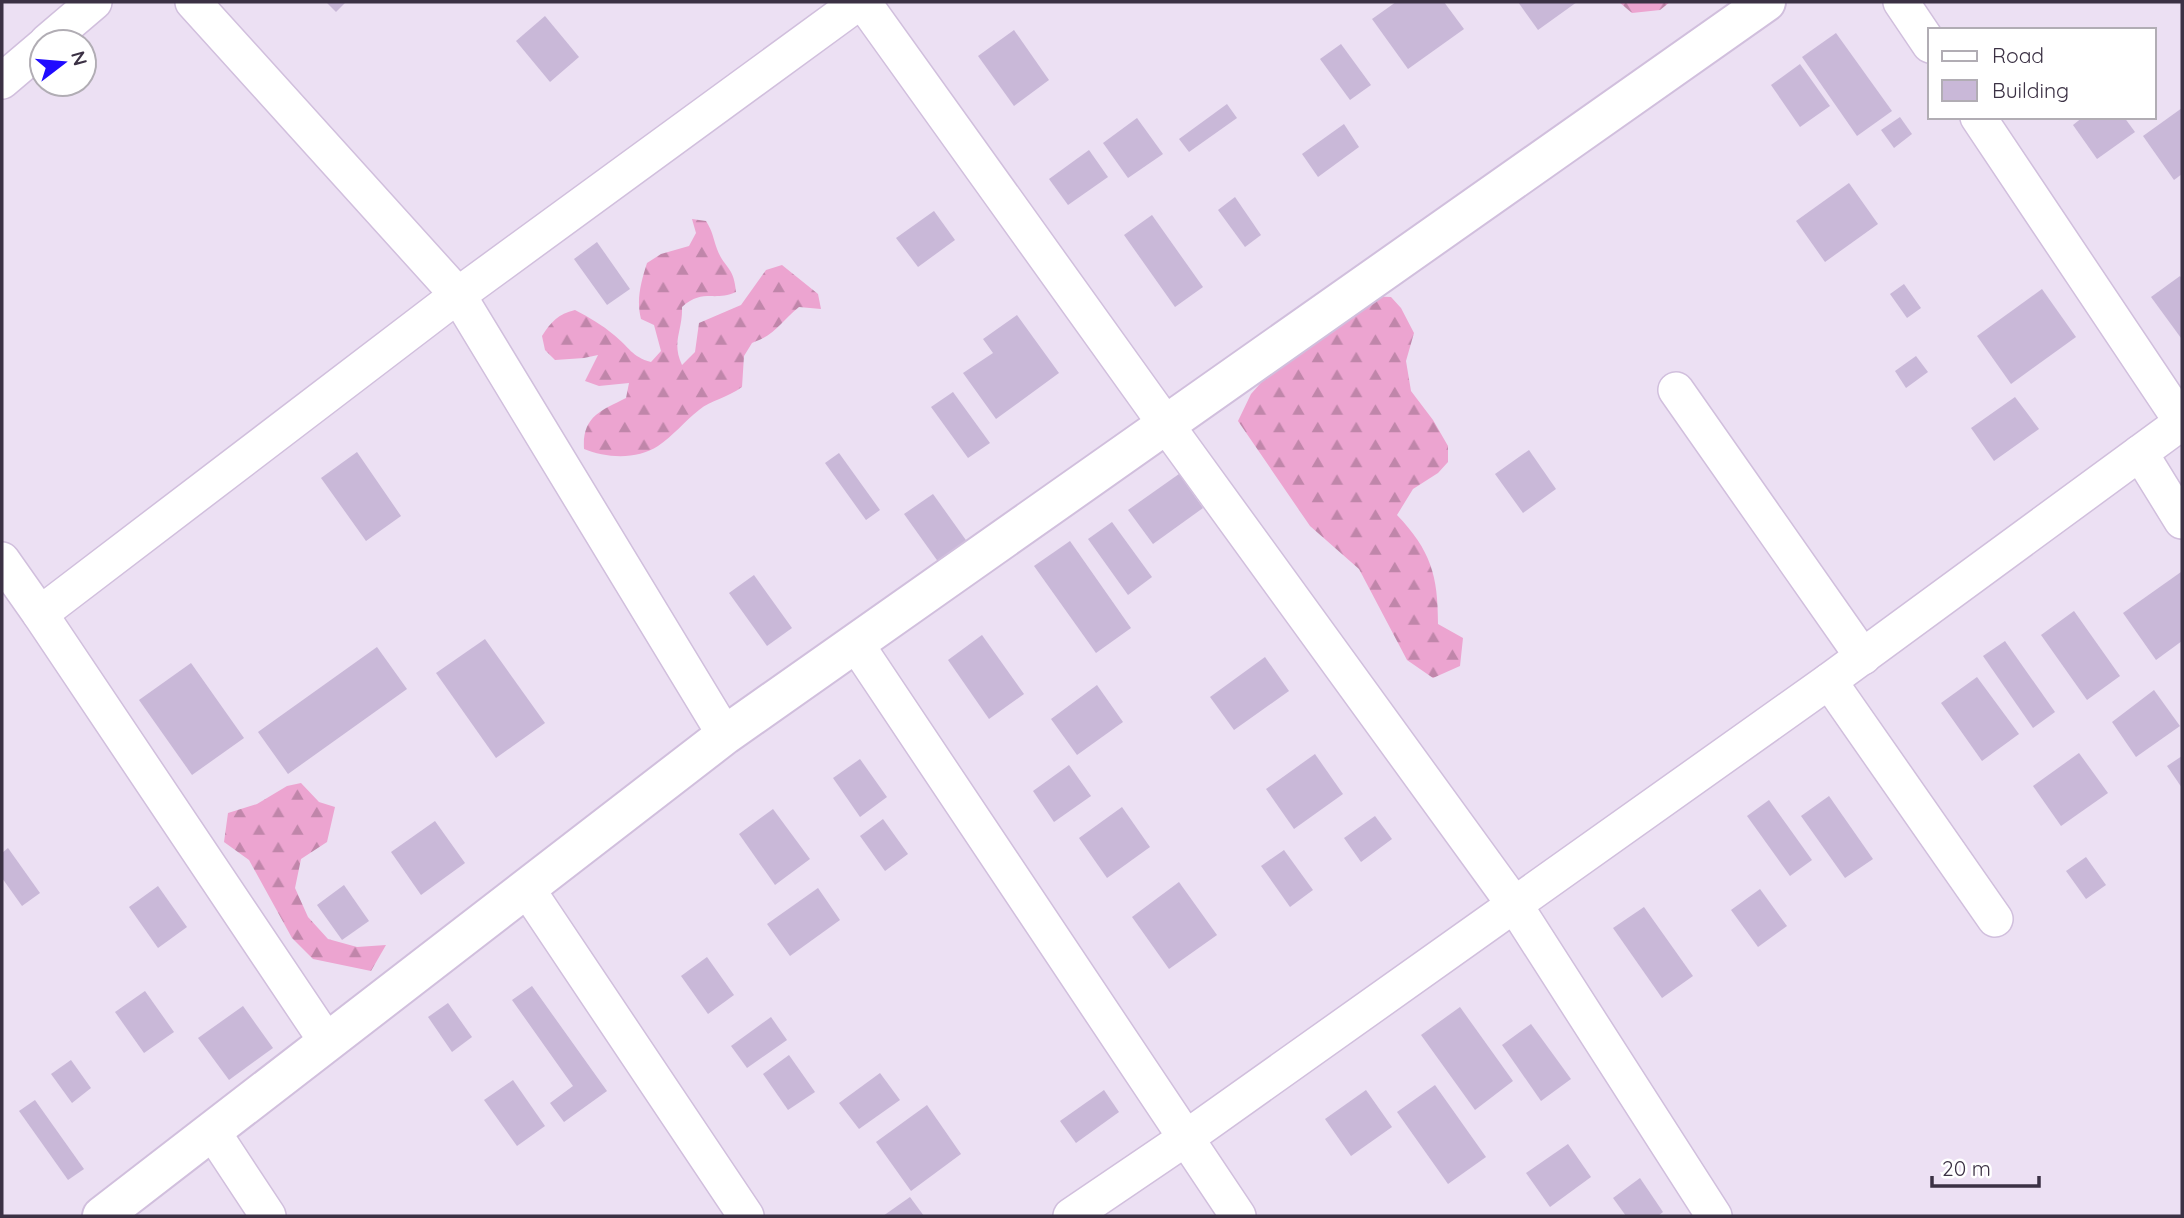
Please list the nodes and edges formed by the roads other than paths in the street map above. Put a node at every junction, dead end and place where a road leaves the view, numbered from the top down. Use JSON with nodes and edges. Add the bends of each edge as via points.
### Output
{"nodes":[{"id":1,"x":94,"y":2,"type":"edge"},
{"id":2,"x":192,"y":2,"type":"edge"},
{"id":3,"x":861,"y":2,"type":"edge"},
{"id":4,"x":1766,"y":2,"type":"edge"},
{"id":5,"x":1901,"y":2,"type":"edge"},
{"id":6,"x":63,"y":28,"type":"edge"},
{"id":7,"x":1928,"y":42,"type":"edge"},
{"id":8,"x":28,"y":59,"type":"edge"},
{"id":9,"x":2,"y":81,"type":"edge"},
{"id":10,"x":1979,"y":119,"type":"edge"},
{"id":11,"x":458,"y":295,"type":"junction"},
{"id":12,"x":1676,"y":390,"type":"dead end"},
{"id":13,"x":2182,"y":422,"type":"edge"},
{"id":14,"x":1167,"y":426,"type":"junction"},
{"id":15,"x":2140,"y":453,"type":"junction"},
{"id":16,"x":2182,"y":522,"type":"edge"},
{"id":17,"x":2,"y":561,"type":"edge"},
{"id":18,"x":40,"y":614,"type":"junction"},
{"id":19,"x":856,"y":644,"type":"junction"},
{"id":20,"x":1863,"y":657,"type":"junction"},
{"id":21,"x":1829,"y":681,"type":"junction"},
{"id":22,"x":725,"y":735,"type":"junction"},
{"id":23,"x":527,"y":889,"type":"junction"},
{"id":24,"x":1514,"y":904,"type":"junction"},
{"id":25,"x":1995,"y":919,"type":"dead end"},
{"id":26,"x":327,"y":1042,"type":"junction"},
{"id":27,"x":212,"y":1131,"type":"junction"},
{"id":28,"x":1186,"y":1138,"type":"junction"},
{"id":29,"x":103,"y":1216,"type":"edge"},
{"id":30,"x":268,"y":1216,"type":"edge"},
{"id":31,"x":746,"y":1216,"type":"edge"},
{"id":32,"x":1071,"y":1216,"type":"edge"},
{"id":33,"x":1238,"y":1216,"type":"edge"},
{"id":34,"x":1714,"y":1216,"type":"edge"}],
"edges":[{"from":1,"to":6,"type":"street"},
{"from":2,"to":11,"type":"street"},
{"from":3,"to":11,"type":"street"},
{"from":3,"to":14,"type":"street"},
{"from":4,"to":14,"type":"street"},
{"from":5,"to":7,"type":"street"},
{"from":8,"to":9,"type":"street"},
{"from":10,"to":13,"type":"street"},
{"from":11,"to":18,"type":"street"},
{"from":11,"to":22,"type":"street"},
{"from":12,"to":20,"type":"street"},
{"from":13,"to":15,"type":"street"},
{"from":14,"to":19,"type":"street"},
{"from":14,"to":24,"type":"street"},
{"from":15,"to":16,"type":"street"},
{"from":15,"to":20,"type":"street"},
{"from":17,"to":18,"type":"street"},
{"from":18,"to":26,"type":"street"},
{"from":19,"to":22,"type":"street"},
{"from":19,"to":28,"type":"street"},
{"from":20,"to":21,"type":"street"},
{"from":21,"to":24,"type":"street"},
{"from":21,"to":25,"type":"street"},
{"from":22,"to":23,"type":"street"},
{"from":23,"to":26,"type":"street"},
{"from":23,"to":31,"type":"street"},
{"from":24,"to":28,"type":"street"},
{"from":24,"to":34,"type":"street"},
{"from":26,"to":27,"type":"street"},
{"from":27,"to":29,"type":"street"},
{"from":27,"to":30,"type":"street"},
{"from":28,"to":32,"type":"street"},
{"from":28,"to":33,"type":"street"}]}
